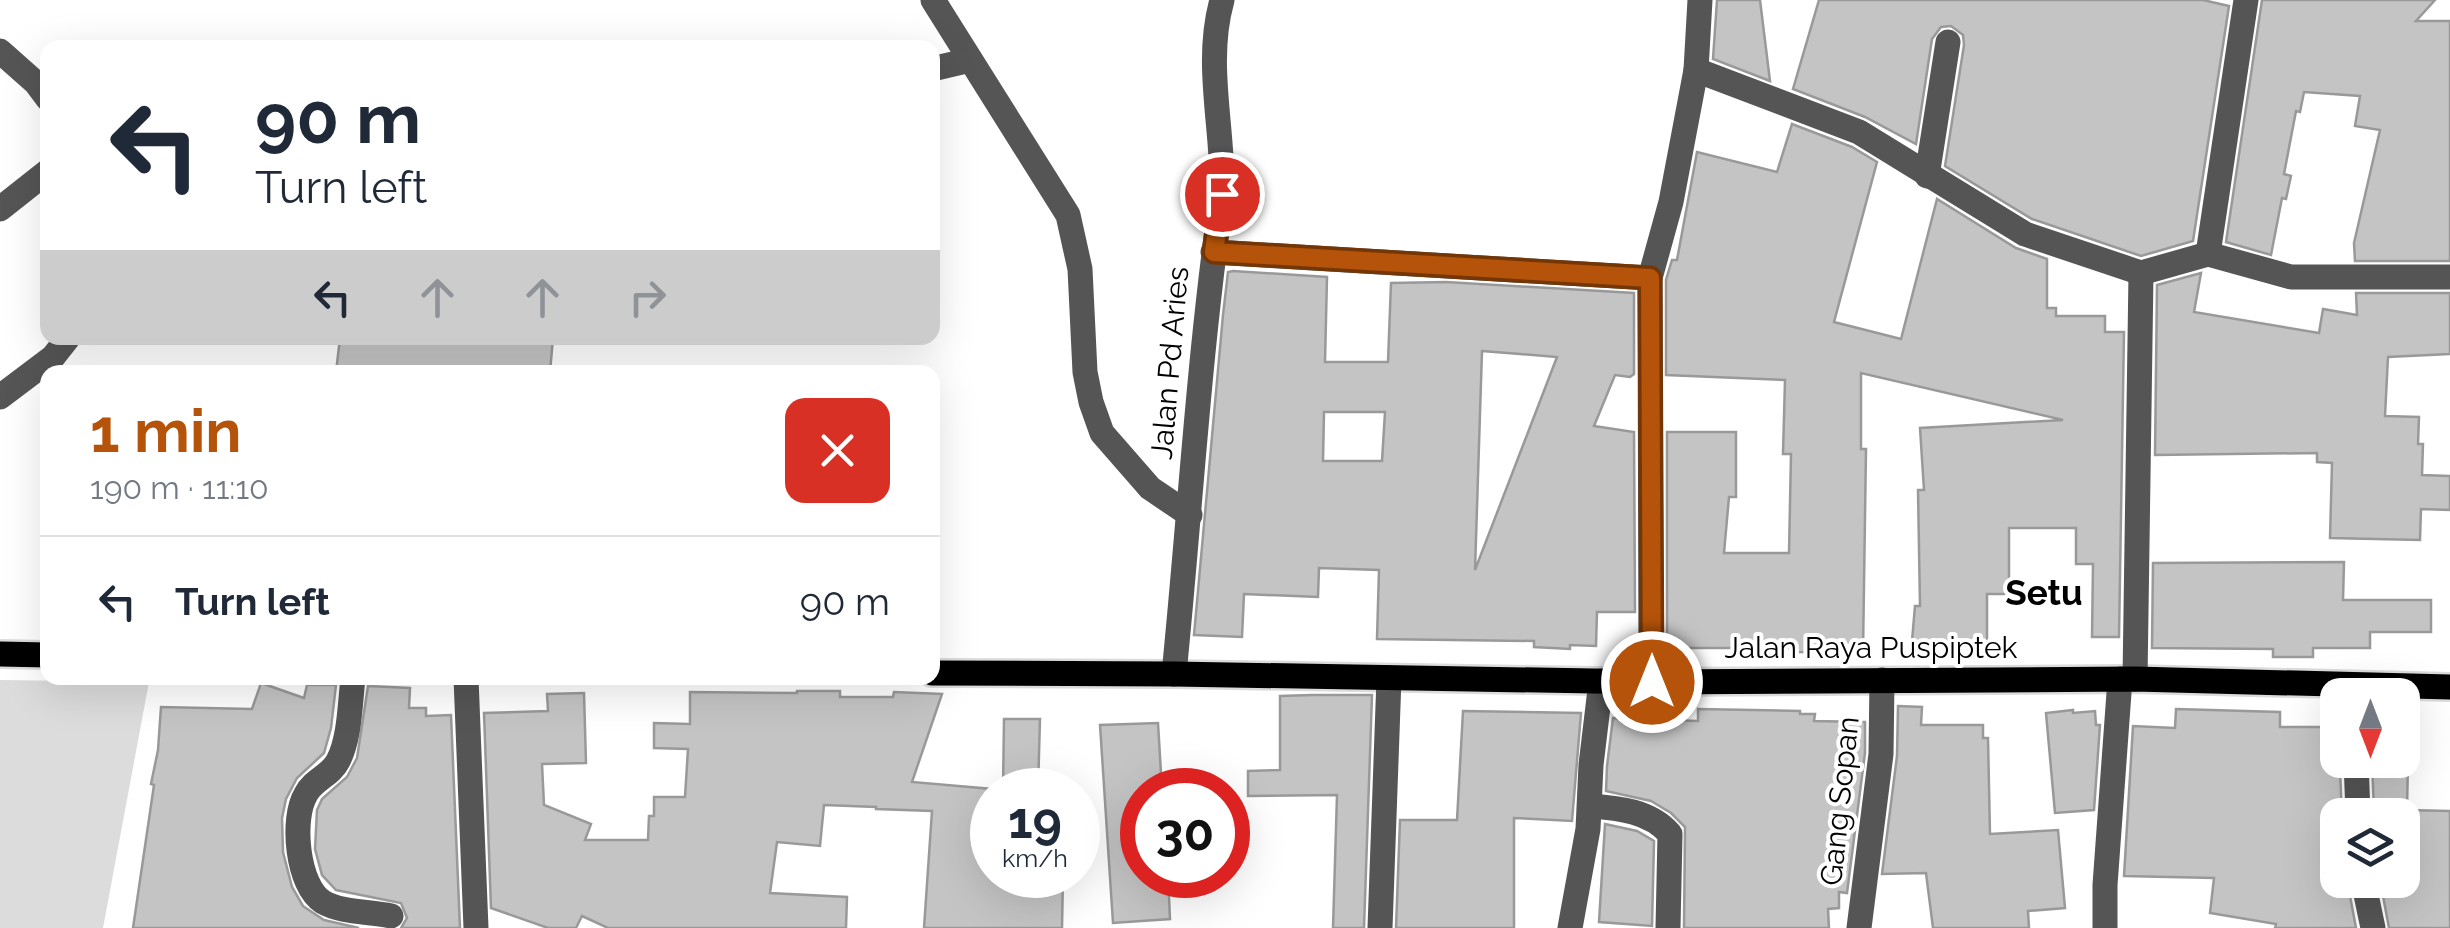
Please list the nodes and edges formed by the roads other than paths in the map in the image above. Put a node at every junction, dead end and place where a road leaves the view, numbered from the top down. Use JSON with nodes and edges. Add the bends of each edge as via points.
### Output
{"nodes":[{"id":1,"x":933,"y":0,"type":"edge"},
{"id":2,"x":1222,"y":0,"type":"edge"},
{"id":3,"x":1700,"y":0,"type":"edge"},
{"id":4,"x":2246,"y":0,"type":"edge"},
{"id":5,"x":1948,"y":42,"type":"dead end"},
{"id":6,"x":0,"y":51,"type":"edge"},
{"id":7,"x":970,"y":60,"type":"junction"},
{"id":8,"x":940,"y":68,"type":"edge"},
{"id":9,"x":1696,"y":70,"type":"junction"},
{"id":10,"x":40,"y":88,"type":"edge"},
{"id":11,"x":1927,"y":176,"type":"junction"},
{"id":12,"x":40,"y":177,"type":"edge"},
{"id":13,"x":0,"y":209,"type":"edge"},
{"id":14,"x":1214,"y":252,"type":"junction"},
{"id":15,"x":2208,"y":254,"type":"junction"},
{"id":16,"x":2141,"y":273,"type":"junction"},
{"id":17,"x":2450,"y":277,"type":"edge"},
{"id":18,"x":1650,"y":278,"type":"junction"},
{"id":19,"x":63,"y":345,"type":"edge"},
{"id":20,"x":43,"y":365,"type":"edge"},
{"id":21,"x":40,"y":368,"type":"edge"},
{"id":22,"x":0,"y":397,"type":"edge"},
{"id":23,"x":1190,"y":515,"type":"junction"},
{"id":24,"x":0,"y":654,"type":"edge"},
{"id":25,"x":40,"y":655,"type":"edge"},
{"id":26,"x":940,"y":674,"type":"edge"},
{"id":27,"x":1174,"y":674,"type":"junction"},
{"id":28,"x":1389,"y":678,"type":"junction"},
{"id":29,"x":2127,"y":679,"type":"junction"},
{"id":30,"x":1882,"y":680,"type":"junction"},
{"id":31,"x":1600,"y":681,"type":"junction"},
{"id":32,"x":1652,"y":682,"type":"junction"},
{"id":33,"x":353,"y":685,"type":"edge"},
{"id":34,"x":466,"y":685,"type":"edge"},
{"id":35,"x":2450,"y":687,"type":"edge"},
{"id":36,"x":2320,"y":688,"type":"edge"},
{"id":37,"x":2420,"y":688,"type":"edge"},
{"id":38,"x":1590,"y":806,"type":"junction"},
{"id":39,"x":2367,"y":898,"type":"edge"},
{"id":40,"x":390,"y":916,"type":"dead end"},
{"id":41,"x":476,"y":928,"type":"edge"},
{"id":42,"x":1380,"y":928,"type":"edge"},
{"id":43,"x":1570,"y":928,"type":"edge"},
{"id":44,"x":1668,"y":928,"type":"edge"},
{"id":45,"x":1859,"y":928,"type":"edge"},
{"id":46,"x":2105,"y":928,"type":"edge"},
{"id":47,"x":2372,"y":928,"type":"edge"}],
"edges":[{"from":1,"to":7,"type":"street"},
{"from":2,"to":14,"type":"street","name":"Jalan Pd Aries","via":[[1214,79],[1223,166]]},
{"from":3,"to":9,"type":"street"},
{"from":4,"to":15,"type":"street"},
{"from":5,"to":11,"type":"street"},
{"from":6,"to":10,"type":"street"},
{"from":7,"to":8,"type":"street"},
{"from":7,"to":23,"type":"street","via":[[1068,215],[1080,269],[1085,372],[1102,433],[1150,488]]},
{"from":9,"to":11,"type":"street","via":[[1859,132]]},
{"from":9,"to":18,"type":"street"},
{"from":11,"to":16,"type":"street","via":[[2025,234]]},
{"from":12,"to":13,"type":"street"},
{"from":14,"to":18,"type":"street"},
{"from":14,"to":23,"type":"street","name":"Jalan Pd Aries"},
{"from":15,"to":16,"type":"street"},
{"from":15,"to":17,"type":"street","via":[[2291,277]]},
{"from":16,"to":29,"type":"street"},
{"from":18,"to":32,"type":"street"},
{"from":19,"to":20,"type":"street"},
{"from":21,"to":22,"type":"street"},
{"from":23,"to":27,"type":"street","name":"Jalan Pd Aries"},
{"from":24,"to":25,"type":"main road"},
{"from":26,"to":27,"type":"main road","name":"Jalan Raya Puspiptek"},
{"from":27,"to":28,"type":"main road","name":"Jalan Raya Puspiptek"},
{"from":28,"to":31,"type":"main road","name":"Jalan Raya Puspiptek"},
{"from":28,"to":42,"type":"street"},
{"from":29,"to":30,"type":"main road","name":"Jalan Raya Puspiptek"},
{"from":29,"to":36,"type":"main road","name":"Jalan Raya Puspiptek"},
{"from":29,"to":46,"type":"street"},
{"from":30,"to":32,"type":"main road","name":"Jalan Raya Puspiptek"},
{"from":30,"to":45,"type":"street","name":"Gang Sopan"},
{"from":31,"to":32,"type":"main road","name":"Jalan Raya Puspiptek"},
{"from":31,"to":38,"type":"street"},
{"from":33,"to":40,"type":"street","via":[[341,754],[306,794],[297,841],[318,899]]},
{"from":34,"to":41,"type":"street"},
{"from":35,"to":37,"type":"main road","name":"Jalan Raya Puspiptek"},
{"from":38,"to":43,"type":"street"},
{"from":38,"to":44,"type":"street","via":[[1637,813],[1670,834]]},
{"from":39,"to":47,"type":"street"}]}
